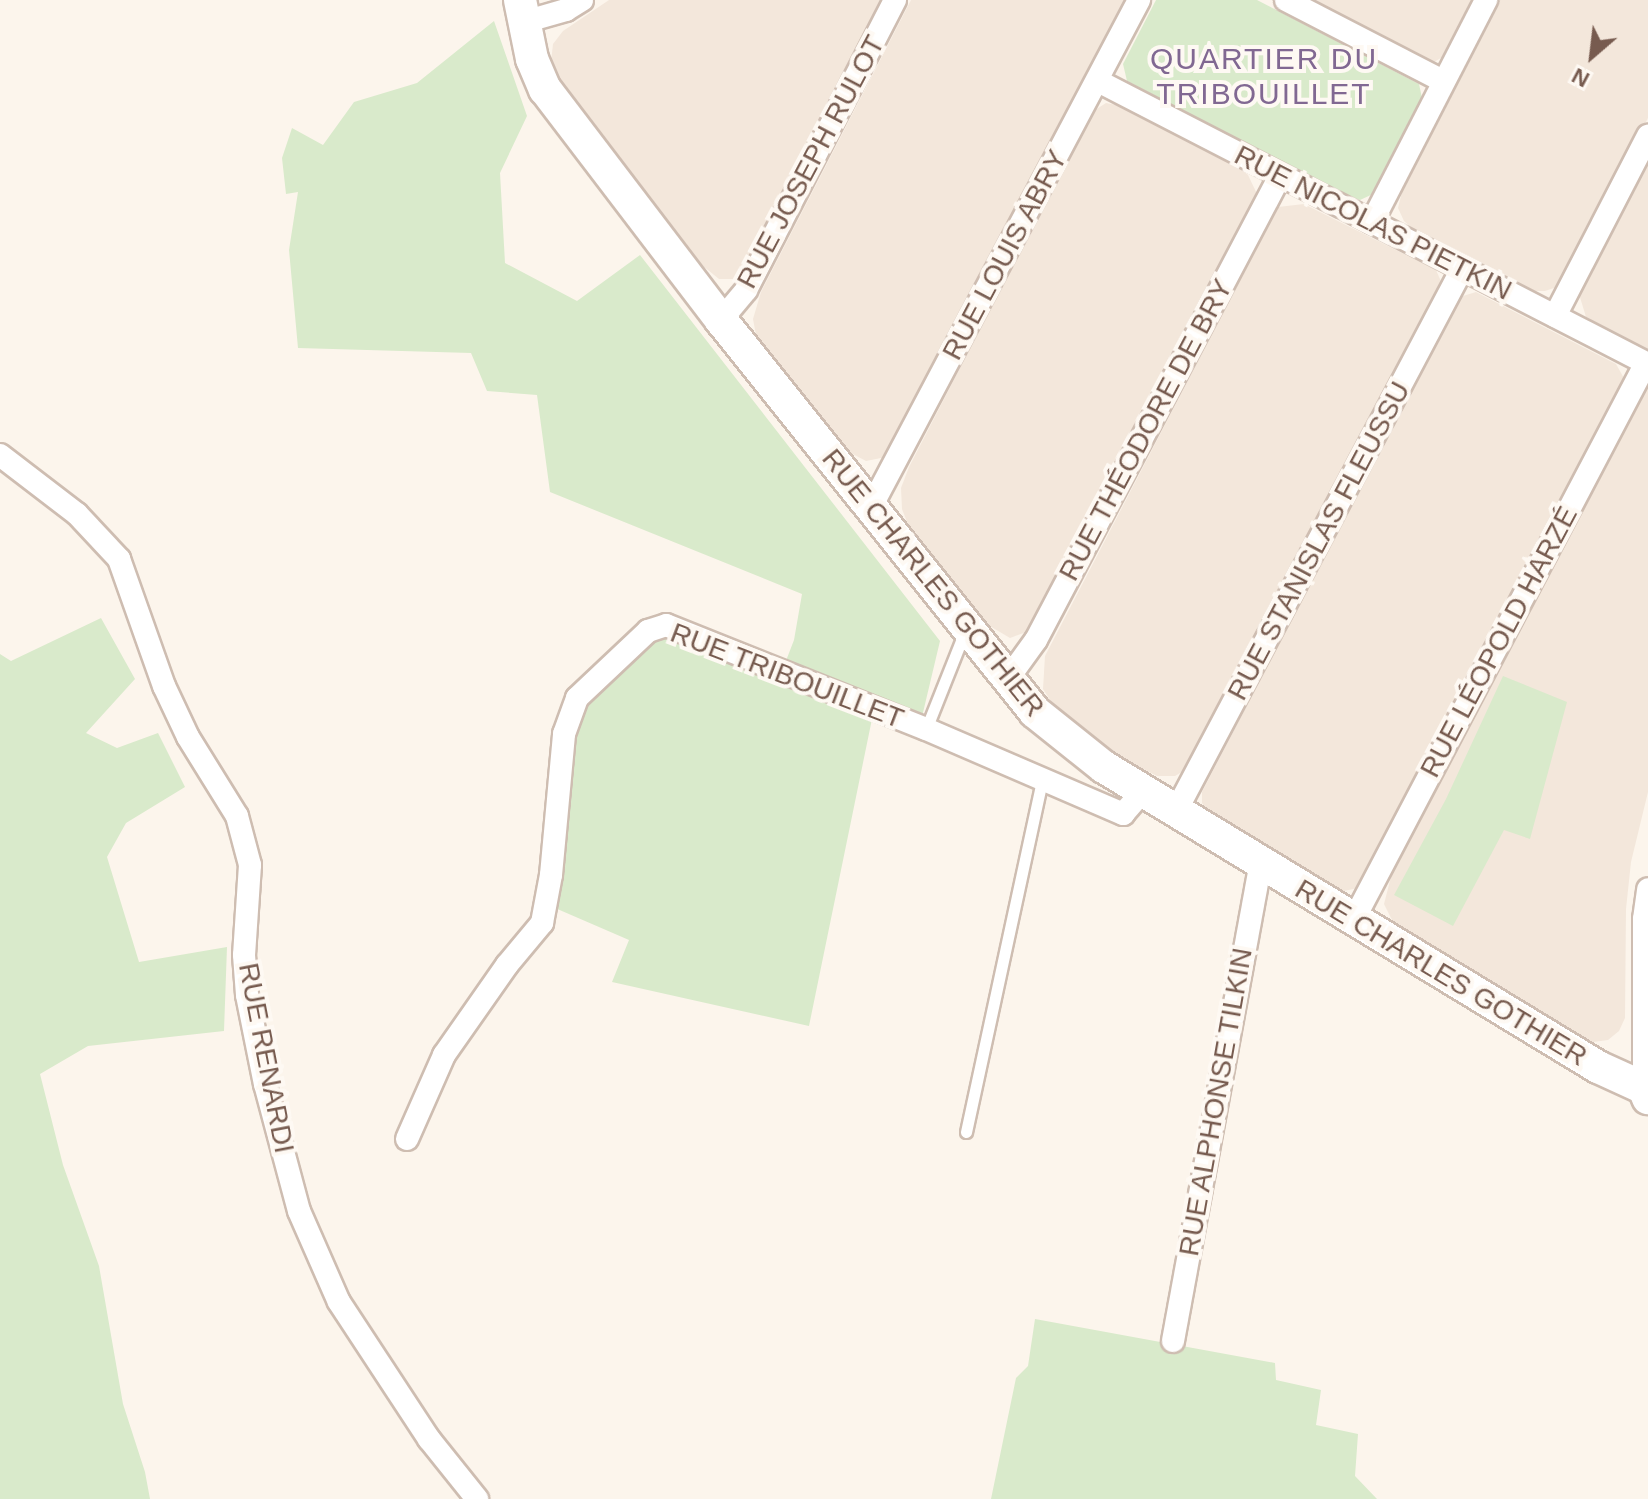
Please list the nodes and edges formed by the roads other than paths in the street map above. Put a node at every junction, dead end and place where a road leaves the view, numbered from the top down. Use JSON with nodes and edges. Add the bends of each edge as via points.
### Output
{"nodes":[{"id":1,"x":582,"y":0,"type":"edge"},
{"id":2,"x":895,"y":0,"type":"edge"},
{"id":3,"x":1139,"y":0,"type":"edge"},
{"id":4,"x":1286,"y":0,"type":"edge"},
{"id":5,"x":1486,"y":0,"type":"edge"},
{"id":6,"x":522,"y":11,"type":"edge"},
{"id":7,"x":1098,"y":81,"type":"junction"},
{"id":8,"x":1443,"y":81,"type":"junction"},
{"id":9,"x":1648,"y":136,"type":"edge"},
{"id":10,"x":1280,"y":176,"type":"junction"},
{"id":11,"x":1372,"y":222,"type":"junction"},
{"id":12,"x":1462,"y":269,"type":"junction"},
{"id":13,"x":1555,"y":316,"type":"junction"},
{"id":14,"x":721,"y":320,"type":"junction"},
{"id":15,"x":1647,"y":364,"type":"edge"},
{"id":16,"x":0,"y":455,"type":"edge"},
{"id":17,"x":870,"y":509,"type":"junction"},
{"id":18,"x":966,"y":630,"type":"junction"},
{"id":19,"x":1007,"y":680,"type":"junction"},
{"id":20,"x":926,"y":729,"type":"junction"},
{"id":21,"x":1042,"y":778,"type":"junction"},
{"id":22,"x":1143,"y":791,"type":"junction"},
{"id":23,"x":1176,"y":811,"type":"junction"},
{"id":24,"x":1261,"y":863,"type":"junction"},
{"id":25,"x":1648,"y":889,"type":"edge"},
{"id":26,"x":1353,"y":921,"type":"junction"},
{"id":27,"x":1647,"y":1095,"type":"edge"},
{"id":28,"x":966,"y":1132,"type":"dead end"},
{"id":29,"x":407,"y":1139,"type":"dead end"},
{"id":30,"x":1173,"y":1341,"type":"dead end"},
{"id":31,"x":477,"y":1499,"type":"edge"}],
"edges":[{"from":1,"to":6,"type":"street","via":[[566,10]]},
{"from":2,"to":14,"type":"street","name":"RUE JOSEPH RULOT","via":[[746,290]]},
{"from":3,"to":7,"type":"street","name":"RUE LOUIS ABRY"},
{"from":4,"to":8,"type":"street"},
{"from":5,"to":8,"type":"street"},
{"from":6,"to":14,"type":"street","name":"RUE CHARLES GOTHIER","via":[[545,89]]},
{"from":7,"to":10,"type":"street","name":"RUE NICOLAS PIETKIN"},
{"from":7,"to":17,"type":"street","name":"RUE LOUIS ABRY"},
{"from":8,"to":11,"type":"street"},
{"from":9,"to":13,"type":"street"},
{"from":10,"to":11,"type":"street","name":"RUE NICOLAS PIETKIN"},
{"from":10,"to":19,"type":"street","name":"RUE THÉODORE DE BRY","via":[[1036,640]]},
{"from":11,"to":12,"type":"street","name":"RUE NICOLAS PIETKIN"},
{"from":12,"to":13,"type":"street","name":"RUE NICOLAS PIETKIN"},
{"from":12,"to":23,"type":"street","name":"RUE STANISLAS FLEUSSU"},
{"from":13,"to":15,"type":"street","name":"RUE NICOLAS PIETKIN"},
{"from":14,"to":17,"type":"street","name":"RUE CHARLES GOTHIER"},
{"from":15,"to":26,"type":"street","name":"RUE LÉOPOLD HARZÉ"},
{"from":16,"to":31,"type":"street","name":"RUE RENARDI","via":[[77,514],[119,559],[164,686],[188,737],[237,816],[250,865],[247,995],[299,1211],[339,1302],[429,1439]]},
{"from":17,"to":18,"type":"street","name":"RUE CHARLES GOTHIER"},
{"from":18,"to":19,"type":"street","name":"RUE CHARLES GOTHIER"},
{"from":18,"to":20,"type":"lane"},
{"from":19,"to":22,"type":"street","name":"RUE CHARLES GOTHIER","via":[[1071,744]]},
{"from":20,"to":21,"type":"street","name":"RUE TRIBOUILLET"},
{"from":20,"to":29,"type":"street","name":"RUE TRIBOUILLET","via":[[666,625],[648,631],[577,698],[564,734],[542,923],[444,1055]]},
{"from":21,"to":22,"type":"street","name":"RUE TRIBOUILLET","via":[[1123,814]]},
{"from":21,"to":28,"type":"lane"},
{"from":22,"to":23,"type":"street","name":"RUE CHARLES GOTHIER"},
{"from":23,"to":24,"type":"street","name":"RUE CHARLES GOTHIER"},
{"from":24,"to":26,"type":"street","name":"RUE CHARLES GOTHIER"},
{"from":24,"to":30,"type":"street","name":"RUE ALPHONSE TILKIN"},
{"from":25,"to":27,"type":"street"},
{"from":26,"to":27,"type":"street","name":"RUE CHARLES GOTHIER"}]}
